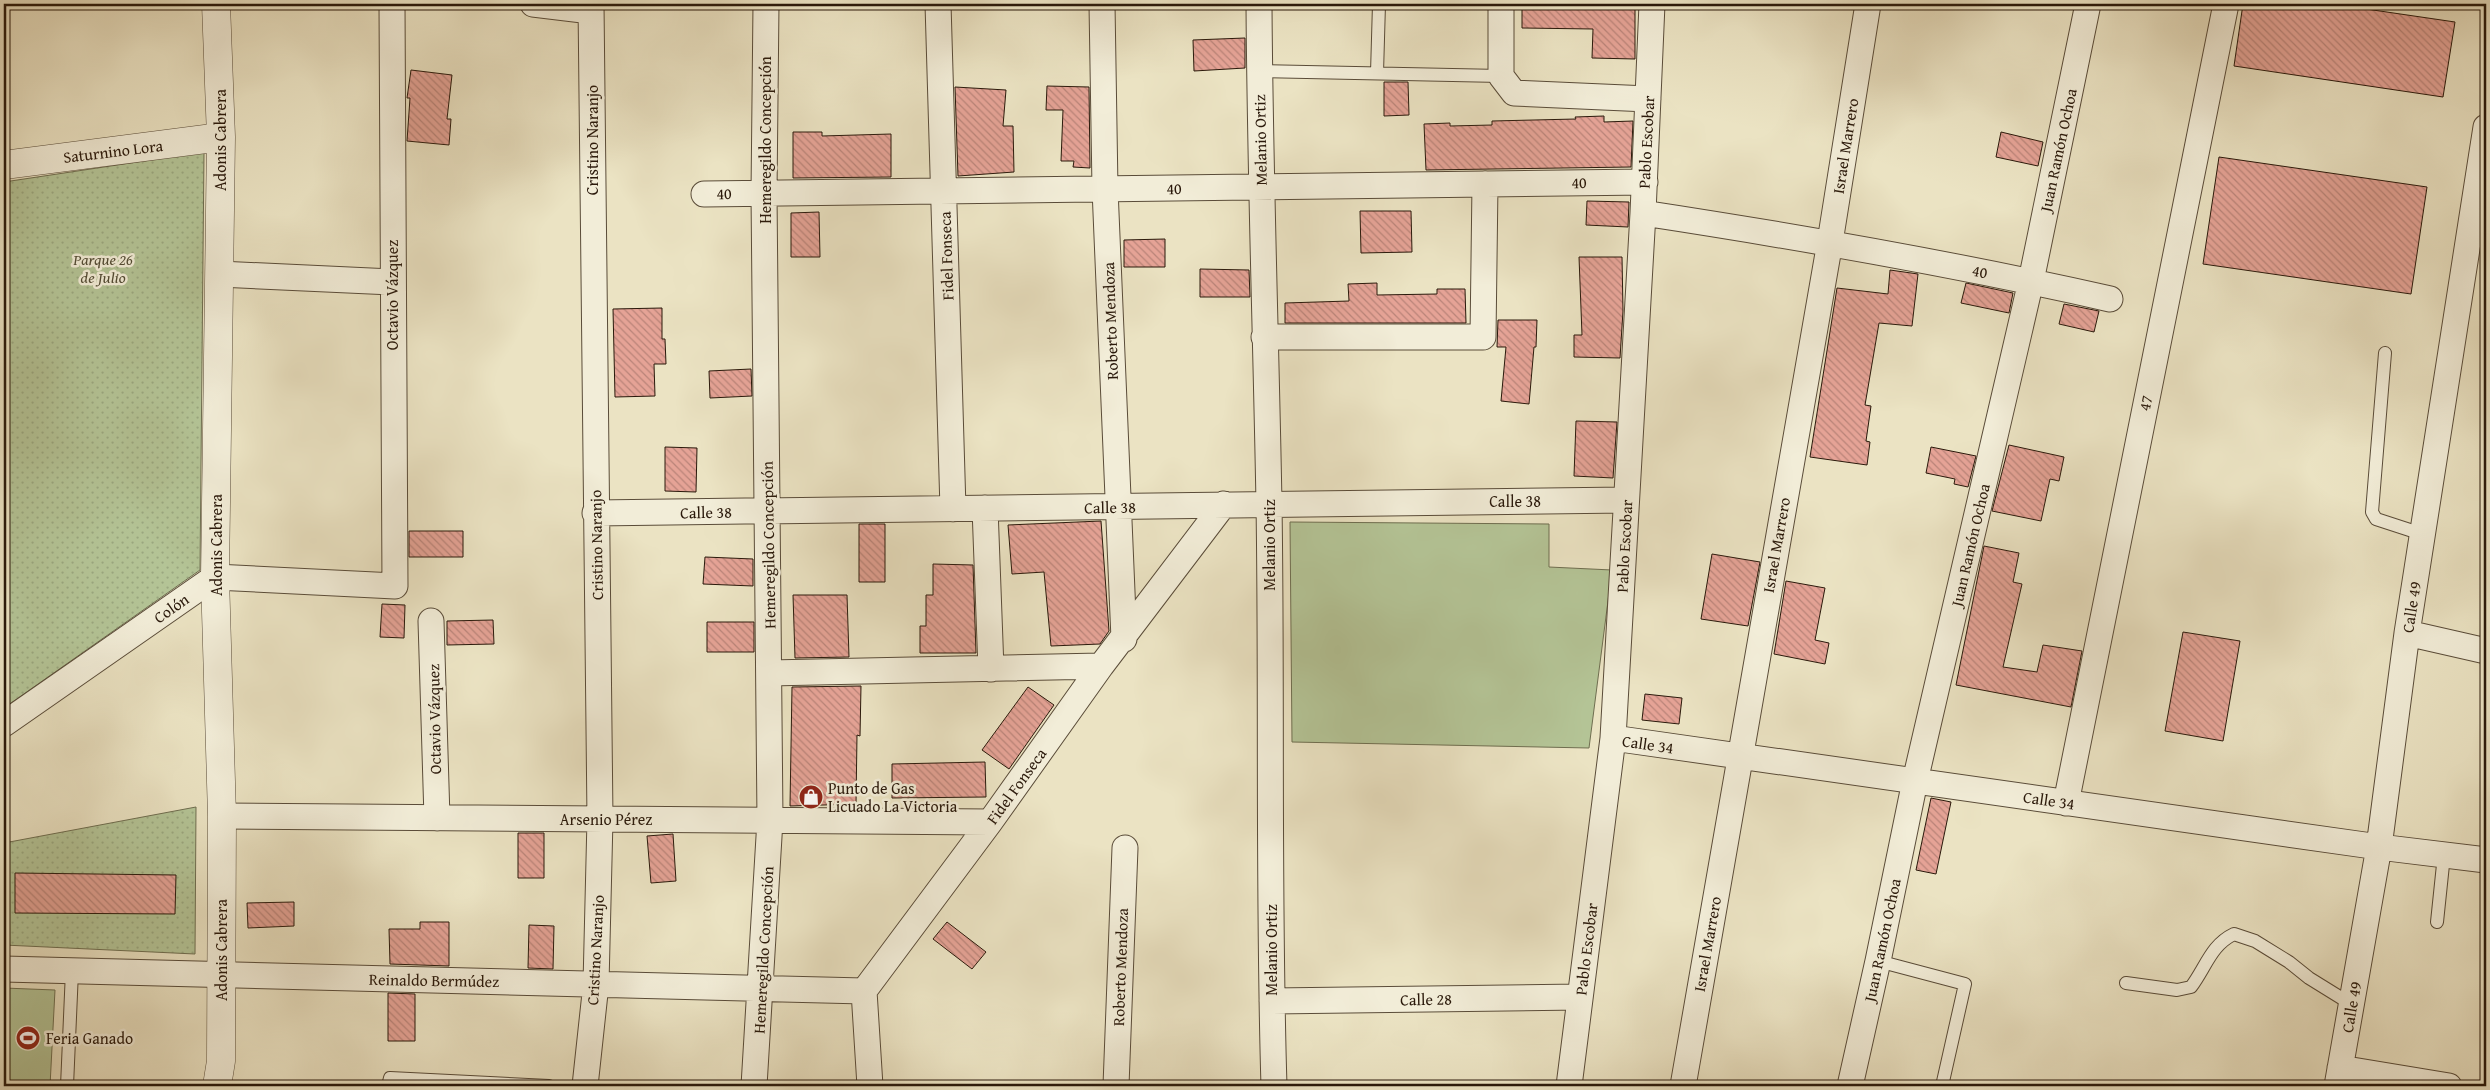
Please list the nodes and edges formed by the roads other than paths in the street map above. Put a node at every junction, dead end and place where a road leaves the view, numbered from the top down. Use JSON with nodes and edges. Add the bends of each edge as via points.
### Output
{"nodes":[{"id":1,"x":216,"y":4,"type":"edge"},
{"id":2,"x":392,"y":4,"type":"edge"},
{"id":3,"x":533,"y":4,"type":"edge"},
{"id":4,"x":766,"y":4,"type":"edge"},
{"id":5,"x":938,"y":4,"type":"edge"},
{"id":6,"x":1102,"y":4,"type":"edge"},
{"id":7,"x":1259,"y":4,"type":"edge"},
{"id":8,"x":1379,"y":4,"type":"edge"},
{"id":9,"x":1501,"y":4,"type":"edge"},
{"id":10,"x":1652,"y":4,"type":"edge"},
{"id":11,"x":1868,"y":4,"type":"edge"},
{"id":12,"x":2088,"y":4,"type":"edge"},
{"id":13,"x":2226,"y":4,"type":"edge"},
{"id":14,"x":591,"y":7,"type":"edge"},
{"id":15,"x":1259,"y":71,"type":"junction"},
{"id":16,"x":1377,"y":72,"type":"junction"},
{"id":17,"x":1501,"y":76,"type":"junction"},
{"id":18,"x":1648,"y":99,"type":"junction"},
{"id":19,"x":2486,"y":127,"type":"edge"},
{"id":20,"x":222,"y":137,"type":"junction"},
{"id":21,"x":4,"y":165,"type":"edge"},
{"id":22,"x":1645,"y":182,"type":"junction"},
{"id":23,"x":1485,"y":184,"type":"junction"},
{"id":24,"x":1261,"y":186,"type":"junction"},
{"id":25,"x":1105,"y":188,"type":"junction"},
{"id":26,"x":944,"y":190,"type":"junction"},
{"id":27,"x":764,"y":193,"type":"junction"},
{"id":28,"x":704,"y":194,"type":"dead end"},
{"id":29,"x":1643,"y":213,"type":"junction"},
{"id":30,"x":1830,"y":242,"type":"junction"},
{"id":31,"x":219,"y":274,"type":"junction"},
{"id":32,"x":2031,"y":281,"type":"junction"},
{"id":33,"x":392,"y":282,"type":"junction"},
{"id":34,"x":2110,"y":299,"type":"dead end"},
{"id":35,"x":1264,"y":337,"type":"junction"},
{"id":36,"x":2385,"y":353,"type":"dead end"},
{"id":37,"x":1626,"y":500,"type":"junction"},
{"id":38,"x":1269,"y":503,"type":"junction"},
{"id":39,"x":1224,"y":504,"type":"junction"},
{"id":40,"x":1118,"y":507,"type":"junction"},
{"id":41,"x":984,"y":508,"type":"junction"},
{"id":42,"x":953,"y":509,"type":"junction"},
{"id":43,"x":768,"y":511,"type":"junction"},
{"id":44,"x":595,"y":513,"type":"junction"},
{"id":45,"x":2422,"y":534,"type":"junction"},
{"id":46,"x":216,"y":577,"type":"junction"},
{"id":47,"x":431,"y":621,"type":"dead end"},
{"id":48,"x":2407,"y":633,"type":"junction"},
{"id":49,"x":1124,"y":639,"type":"junction"},
{"id":50,"x":2486,"y":648,"type":"edge"},
{"id":51,"x":1101,"y":666,"type":"junction"},
{"id":52,"x":991,"y":669,"type":"junction"},
{"id":53,"x":769,"y":674,"type":"junction"},
{"id":54,"x":4,"y":724,"type":"edge"},
{"id":55,"x":1613,"y":738,"type":"junction"},
{"id":56,"x":1739,"y":756,"type":"junction"},
{"id":57,"x":1915,"y":781,"type":"junction"},
{"id":58,"x":2066,"y":803,"type":"junction"},
{"id":59,"x":222,"y":816,"type":"junction"},
{"id":60,"x":436,"y":818,"type":"junction"},
{"id":61,"x":600,"y":819,"type":"junction"},
{"id":62,"x":770,"y":820,"type":"junction"},
{"id":63,"x":990,"y":822,"type":"junction"},
{"id":64,"x":2379,"y":847,"type":"junction"},
{"id":65,"x":1125,"y":848,"type":"dead end"},
{"id":66,"x":2444,"y":855,"type":"junction"},
{"id":67,"x":2486,"y":860,"type":"edge"},
{"id":68,"x":2437,"y":922,"type":"dead end"},
{"id":69,"x":1878,"y":961,"type":"junction"},
{"id":70,"x":4,"y":969,"type":"edge"},
{"id":71,"x":72,"y":971,"type":"junction"},
{"id":72,"x":221,"y":975,"type":"junction"},
{"id":73,"x":2126,"y":982,"type":"dead end"},
{"id":74,"x":596,"y":984,"type":"junction"},
{"id":75,"x":761,"y":989,"type":"junction"},
{"id":76,"x":864,"y":991,"type":"junction"},
{"id":77,"x":1580,"y":996,"type":"junction"},
{"id":78,"x":1272,"y":1001,"type":"junction"},
{"id":79,"x":2352,"y":1004,"type":"junction"},
{"id":80,"x":2338,"y":1077,"type":"edge"},
{"id":81,"x":67,"y":1086,"type":"edge"},
{"id":82,"x":217,"y":1086,"type":"edge"},
{"id":83,"x":388,"y":1086,"type":"edge"},
{"id":84,"x":549,"y":1086,"type":"edge"},
{"id":85,"x":585,"y":1086,"type":"edge"},
{"id":86,"x":754,"y":1086,"type":"edge"},
{"id":87,"x":870,"y":1086,"type":"edge"},
{"id":88,"x":1116,"y":1086,"type":"edge"},
{"id":89,"x":1274,"y":1086,"type":"edge"},
{"id":90,"x":1569,"y":1086,"type":"edge"},
{"id":91,"x":1683,"y":1086,"type":"edge"},
{"id":92,"x":1850,"y":1086,"type":"edge"},
{"id":93,"x":1942,"y":1086,"type":"edge"},
{"id":94,"x":2449,"y":1086,"type":"edge"}],
"edges":[{"from":1,"to":20,"type":"street","name":"Adonis Cabrera"},
{"from":2,"to":33,"type":"street","name":"Octavio Vázquez"},
{"from":3,"to":14,"type":"street"},
{"from":4,"to":27,"type":"street","name":"Hemeregildo Concepción"},
{"from":5,"to":26,"type":"street","name":"Fidel Fonseca"},
{"from":6,"to":25,"type":"street","name":"Roberto Mendoza"},
{"from":7,"to":15,"type":"street","name":"Melanio Ortiz"},
{"from":8,"to":16,"type":"lane"},
{"from":9,"to":17,"type":"street"},
{"from":10,"to":18,"type":"street","name":"Pablo Escobar"},
{"from":11,"to":30,"type":"street","name":"Israel Marrero"},
{"from":12,"to":32,"type":"street","name":"Juan Ramón Ochoa"},
{"from":13,"to":58,"type":"street","name":"47"},
{"from":14,"to":44,"type":"street","name":"Cristino Naranjo"},
{"from":15,"to":16,"type":"lane"},
{"from":15,"to":24,"type":"street","name":"Melanio Ortiz"},
{"from":16,"to":17,"type":"lane"},
{"from":17,"to":18,"type":"street","via":[[1514,93]]},
{"from":18,"to":22,"type":"street","name":"Pablo Escobar"},
{"from":19,"to":45,"type":"street","name":"Calle 49"},
{"from":20,"to":21,"type":"street","name":"Saturnino Lora"},
{"from":20,"to":31,"type":"street","name":"Adonis Cabrera"},
{"from":22,"to":23,"type":"street","name":"40"},
{"from":22,"to":29,"type":"street","name":"Pablo Escobar"},
{"from":23,"to":24,"type":"street","name":"40"},
{"from":23,"to":35,"type":"street","via":[[1483,337]]},
{"from":24,"to":25,"type":"street","name":"40"},
{"from":24,"to":35,"type":"street","name":"Melanio Ortiz"},
{"from":25,"to":26,"type":"street","name":"40"},
{"from":25,"to":40,"type":"street","name":"Roberto Mendoza"},
{"from":26,"to":27,"type":"street","name":"40"},
{"from":26,"to":42,"type":"street","name":"Fidel Fonseca"},
{"from":27,"to":28,"type":"street","name":"40"},
{"from":27,"to":43,"type":"street","name":"Hemeregildo Concepción"},
{"from":29,"to":30,"type":"street","name":"40"},
{"from":29,"to":37,"type":"street","name":"Pablo Escobar"},
{"from":30,"to":32,"type":"street","name":"40"},
{"from":30,"to":56,"type":"street","name":"Israel Marrero"},
{"from":31,"to":33,"type":"street"},
{"from":31,"to":46,"type":"street","name":"Adonis Cabrera"},
{"from":32,"to":34,"type":"street","name":"40"},
{"from":32,"to":57,"type":"street","name":"Juan Ramón Ochoa"},
{"from":33,"to":46,"type":"street","name":"Octavio Vázquez","via":[[395,586]]},
{"from":35,"to":38,"type":"street","name":"Melanio Ortiz"},
{"from":36,"to":45,"type":"lane","via":[[2372,512],[2376,519]]},
{"from":37,"to":38,"type":"street","name":"Calle 38"},
{"from":37,"to":55,"type":"street","name":"Pablo Escobar"},
{"from":38,"to":39,"type":"street","name":"Calle 38"},
{"from":38,"to":78,"type":"street","name":"Melanio Ortiz"},
{"from":39,"to":40,"type":"street","name":"Calle 38"},
{"from":39,"to":49,"type":"street","name":"Fidel Fonseca"},
{"from":40,"to":41,"type":"street","name":"Calle 38"},
{"from":40,"to":49,"type":"street","name":"Roberto Mendoza"},
{"from":41,"to":42,"type":"street","name":"Calle 38"},
{"from":41,"to":52,"type":"street"},
{"from":42,"to":43,"type":"street","name":"Calle 38"},
{"from":43,"to":44,"type":"street","name":"Calle 38"},
{"from":43,"to":53,"type":"street","name":"Hemeregildo Concepción"},
{"from":44,"to":61,"type":"street","name":"Cristino Naranjo"},
{"from":45,"to":48,"type":"street","name":"Calle 49"},
{"from":46,"to":54,"type":"street","name":"Colón"},
{"from":46,"to":59,"type":"street","name":"Adonis Cabrera"},
{"from":47,"to":60,"type":"street","name":"Octavio Vázquez"},
{"from":48,"to":50,"type":"street"},
{"from":48,"to":64,"type":"street","name":"Calle 49"},
{"from":49,"to":51,"type":"street","name":"Fidel Fonseca"},
{"from":51,"to":52,"type":"street"},
{"from":51,"to":63,"type":"street","name":"Fidel Fonseca"},
{"from":52,"to":53,"type":"street"},
{"from":53,"to":62,"type":"street","name":"Hemeregildo Concepción"},
{"from":55,"to":56,"type":"street","name":"Calle 34"},
{"from":55,"to":77,"type":"street","name":"Pablo Escobar"},
{"from":56,"to":57,"type":"street","name":"Calle 34"},
{"from":56,"to":91,"type":"street","name":"Israel Marrero"},
{"from":57,"to":58,"type":"street","name":"Calle 34"},
{"from":57,"to":69,"type":"street","name":"Juan Ramón Ochoa"},
{"from":58,"to":64,"type":"street","name":"Calle 34"},
{"from":59,"to":60,"type":"street","name":"Arsenio Pérez"},
{"from":59,"to":72,"type":"street","name":"Adonis Cabrera"},
{"from":60,"to":61,"type":"street","name":"Arsenio Pérez"},
{"from":61,"to":62,"type":"street","name":"Arsenio Pérez"},
{"from":61,"to":74,"type":"street","name":"Cristino Naranjo"},
{"from":62,"to":63,"type":"street","name":"Arsenio Pérez"},
{"from":62,"to":75,"type":"street","name":"Hemeregildo Concepción"},
{"from":63,"to":76,"type":"street","name":"Fidel Fonseca"},
{"from":64,"to":66,"type":"street","name":"Calle 34"},
{"from":64,"to":79,"type":"street","name":"Calle 49"},
{"from":65,"to":88,"type":"street","name":"Roberto Mendoza"},
{"from":66,"to":67,"type":"street","name":"Calle 34"},
{"from":66,"to":68,"type":"lane"},
{"from":69,"to":92,"type":"street","name":"Juan Ramón Ochoa"},
{"from":69,"to":93,"type":"lane","via":[[1965,984]]},
{"from":70,"to":71,"type":"street","name":"Reinaldo Bermúdez"},
{"from":71,"to":72,"type":"street","name":"Reinaldo Bermúdez"},
{"from":71,"to":81,"type":"lane"},
{"from":72,"to":74,"type":"street","name":"Reinaldo Bermúdez"},
{"from":72,"to":82,"type":"street","name":"Adonis Cabrera"},
{"from":73,"to":79,"type":"lane","via":[[2177,990],[2191,987],[2207,958],[2222,940],[2234,934],[2255,941]]},
{"from":74,"to":75,"type":"street","name":"Reinaldo Bermúdez"},
{"from":74,"to":85,"type":"street","name":"Cristino Naranjo"},
{"from":75,"to":76,"type":"street","name":"Reinaldo Bermúdez"},
{"from":75,"to":86,"type":"street","name":"Hemeregildo Concepción"},
{"from":76,"to":87,"type":"street"},
{"from":77,"to":78,"type":"street","name":"Calle 28"},
{"from":77,"to":90,"type":"street","name":"Pablo Escobar"},
{"from":78,"to":89,"type":"street","name":"Melanio Ortiz"},
{"from":79,"to":80,"type":"street","name":"Calle 49"},
{"from":80,"to":94,"type":"street"},
{"from":83,"to":84,"type":"lane","via":[[390,1078]]}]}
